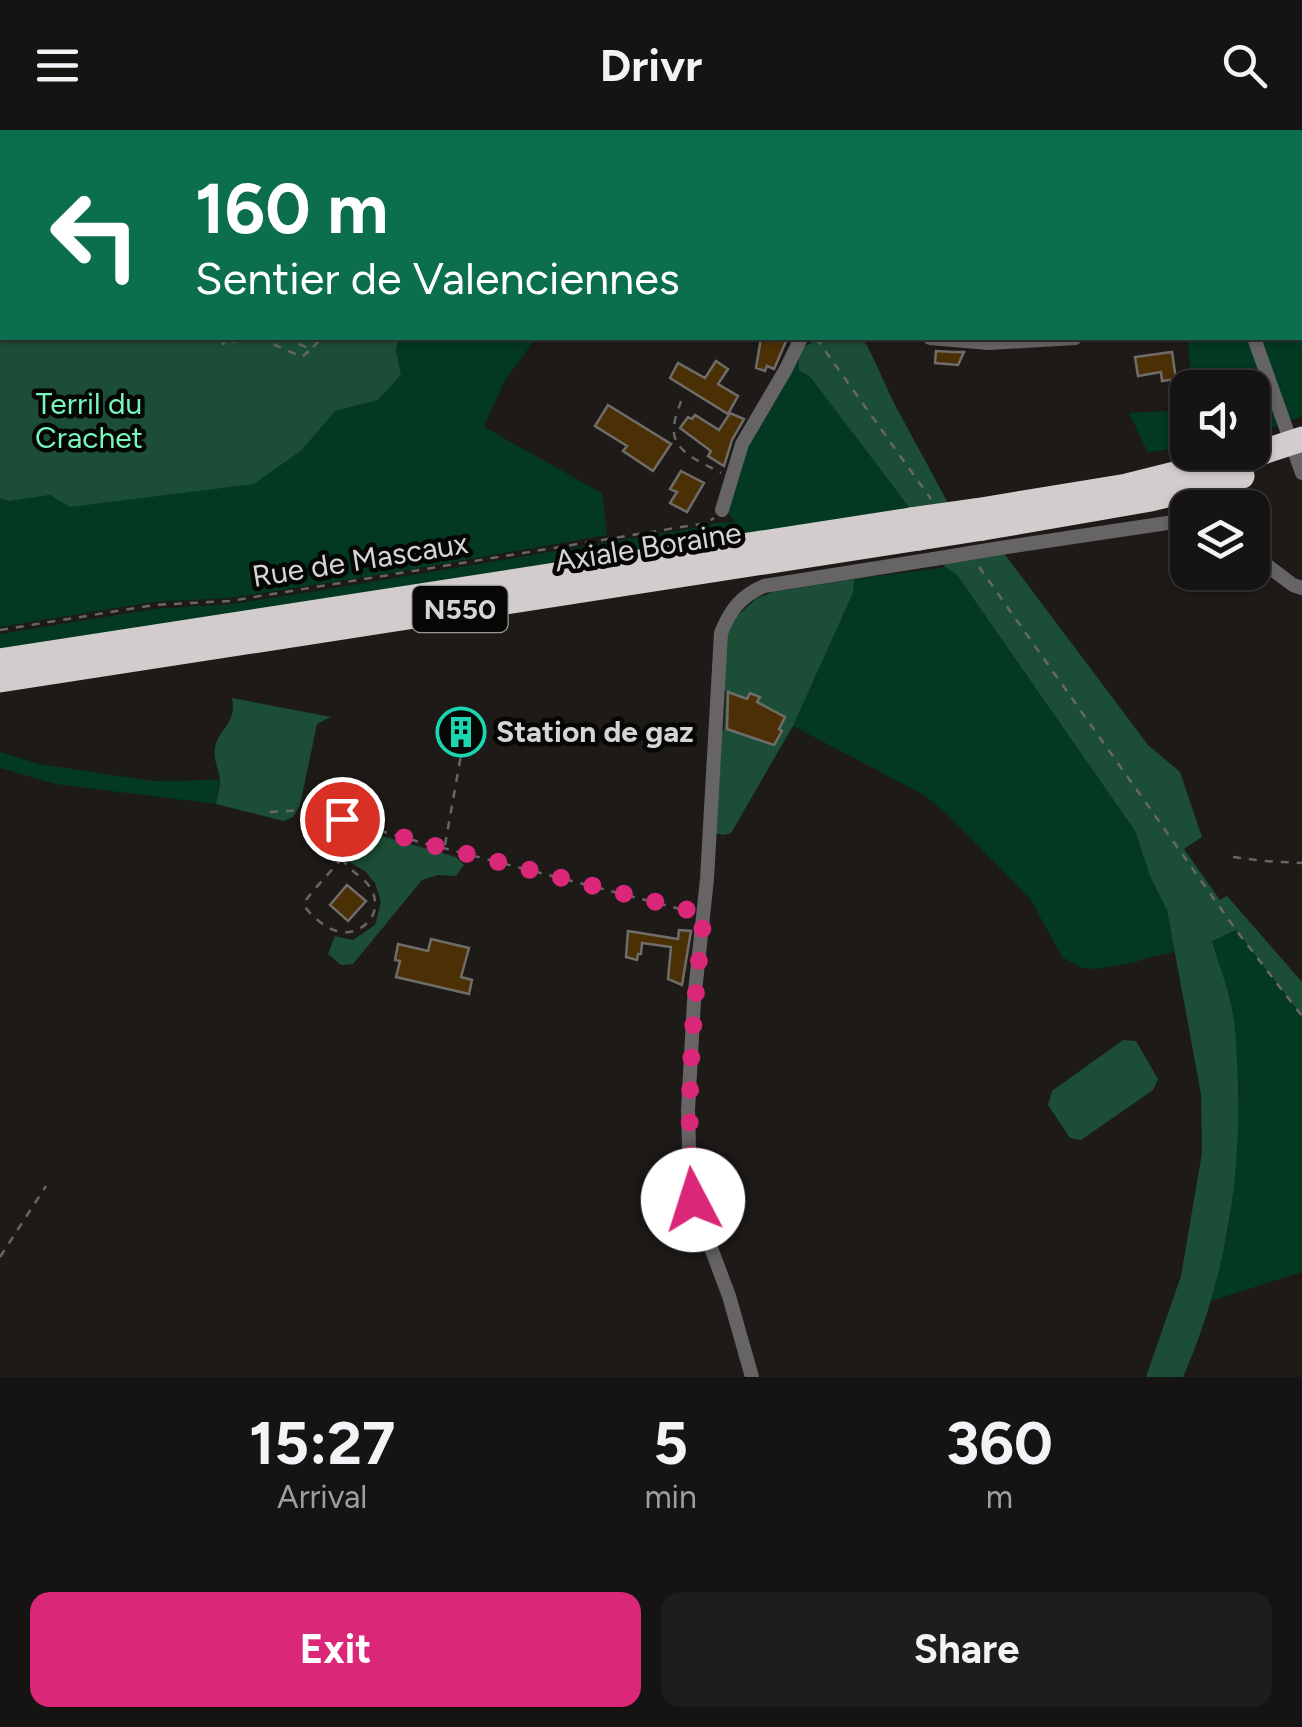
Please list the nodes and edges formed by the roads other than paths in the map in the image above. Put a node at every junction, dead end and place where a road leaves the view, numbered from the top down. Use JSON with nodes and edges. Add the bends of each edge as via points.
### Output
{"nodes":[{"id":1,"x":800,"y":340,"type":"edge"},
{"id":2,"x":954,"y":340,"type":"edge"},
{"id":3,"x":1040,"y":340,"type":"edge"},
{"id":4,"x":1255,"y":340,"type":"edge"},
{"id":5,"x":1302,"y":439,"type":"edge"},
{"id":6,"x":1302,"y":457,"type":"edge"},
{"id":7,"x":1270,"y":458,"type":"edge"},
{"id":8,"x":1270,"y":460,"type":"edge"},
{"id":9,"x":1237,"y":470,"type":"edge"},
{"id":10,"x":1302,"y":473,"type":"edge"},
{"id":11,"x":722,"y":510,"type":"road end"},
{"id":12,"x":1170,"y":523,"type":"edge"},
{"id":13,"x":921,"y":539,"type":"junction"},
{"id":14,"x":1270,"y":568,"type":"edge"},
{"id":15,"x":1302,"y":588,"type":"edge"},
{"id":16,"x":0,"y":661,"type":"edge"},
{"id":17,"x":0,"y":680,"type":"edge"},
{"id":18,"x":752,"y":1377,"type":"edge"}],
"edges":[{"from":1,"to":11,"type":"street","via":[[742,444]]},
{"from":2,"to":3,"type":"street"},
{"from":4,"to":10,"type":"street"},
{"from":5,"to":7,"type":"highway","name":"Axiale Boraine","number":"N550","bridge":true},
{"from":6,"to":8,"type":"highway","name":"Axiale Boraine","number":"N550"},
{"from":9,"to":13,"type":"highway","name":"Axiale Boraine","number":"N550","bridge":true,"via":[[1151,499],[979,519]]},
{"from":12,"to":13,"type":"street","bridge":true,"via":[[1000,548]]},
{"from":13,"to":16,"type":"highway","name":"Axiale Boraine","number":"N550"},
{"from":13,"to":17,"type":"highway","name":"Axiale Boraine","number":"N550"},
{"from":13,"to":18,"type":"street","via":[[748,593],[721,633],[688,1110],[693,1200]]},
{"from":14,"to":15,"type":"street"}]}
